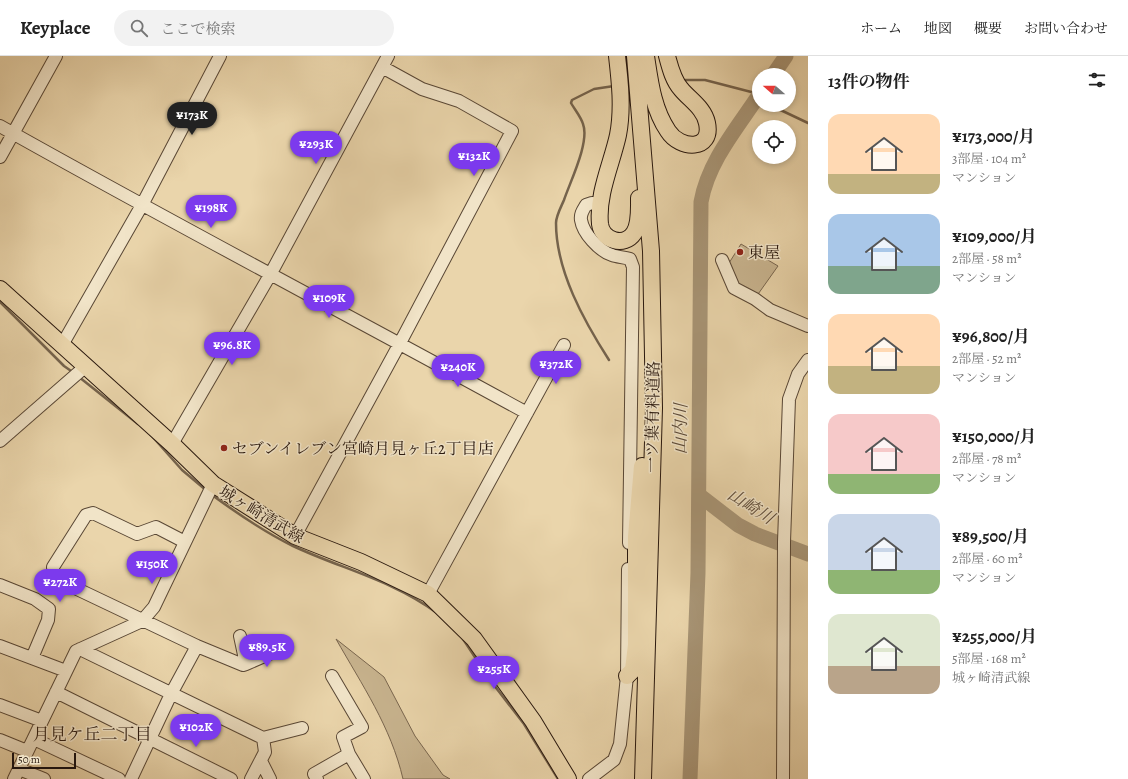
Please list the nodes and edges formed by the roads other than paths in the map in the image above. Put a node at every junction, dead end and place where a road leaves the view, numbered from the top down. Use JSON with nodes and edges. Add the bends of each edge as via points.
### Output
{"nodes":[{"id":1,"x":56,"y":56,"type":"edge"},
{"id":2,"x":220,"y":56,"type":"edge"},
{"id":3,"x":388,"y":56,"type":"edge"},
{"id":4,"x":617,"y":56,"type":"edge"},
{"id":5,"x":646,"y":56,"type":"edge"},
{"id":6,"x":667,"y":56,"type":"edge"},
{"id":7,"x":636,"y":63,"type":"edge"},
{"id":8,"x":382,"y":67,"type":"junction"},
{"id":9,"x":0,"y":126,"type":"edge"},
{"id":10,"x":13,"y":133,"type":"junction"},
{"id":11,"x":0,"y":157,"type":"edge"},
{"id":12,"x":600,"y":204,"type":"junction"},
{"id":13,"x":142,"y":205,"type":"junction"},
{"id":14,"x":722,"y":260,"type":"dead end"},
{"id":15,"x":270,"y":275,"type":"junction"},
{"id":16,"x":0,"y":289,"type":"edge"},
{"id":17,"x":652,"y":313,"type":"junction"},
{"id":18,"x":808,"y":326,"type":"edge"},
{"id":19,"x":400,"y":343,"type":"junction"},
{"id":20,"x":62,"y":345,"type":"junction"},
{"id":21,"x":564,"y":345,"type":"dead end"},
{"id":22,"x":808,"y":360,"type":"edge"},
{"id":23,"x":79,"y":371,"type":"junction"},
{"id":24,"x":527,"y":413,"type":"junction"},
{"id":25,"x":0,"y":441,"type":"edge"},
{"id":26,"x":172,"y":444,"type":"junction"},
{"id":27,"x":210,"y":490,"type":"junction"},
{"id":28,"x":295,"y":536,"type":"junction"},
{"id":29,"x":185,"y":542,"type":"junction"},
{"id":30,"x":0,"y":585,"type":"edge"},
{"id":31,"x":428,"y":594,"type":"junction"},
{"id":32,"x":142,"y":621,"type":"junction"},
{"id":33,"x":240,"y":636,"type":"dead end"},
{"id":34,"x":0,"y":646,"type":"edge"},
{"id":35,"x":197,"y":646,"type":"junction"},
{"id":36,"x":80,"y":649,"type":"junction"},
{"id":37,"x":278,"y":650,"type":"dead end"},
{"id":38,"x":32,"y":658,"type":"junction"},
{"id":39,"x":246,"y":664,"type":"junction"},
{"id":40,"x":66,"y":672,"type":"junction"},
{"id":41,"x":332,"y":676,"type":"dead end"},
{"id":42,"x":627,"y":676,"type":"junction"},
{"id":43,"x":56,"y":692,"type":"junction"},
{"id":44,"x":171,"y":694,"type":"junction"},
{"id":45,"x":0,"y":705,"type":"edge"},
{"id":46,"x":42,"y":721,"type":"junction"},
{"id":47,"x":302,"y":728,"type":"dead end"},
{"id":48,"x":34,"y":738,"type":"junction"},
{"id":49,"x":263,"y":738,"type":"junction"},
{"id":50,"x":151,"y":739,"type":"junction"},
{"id":51,"x":0,"y":740,"type":"edge"},
{"id":52,"x":28,"y":751,"type":"junction"},
{"id":53,"x":349,"y":754,"type":"junction"},
{"id":54,"x":260,"y":761,"type":"junction"},
{"id":55,"x":17,"y":774,"type":"edge"},
{"id":56,"x":44,"y":779,"type":"edge"},
{"id":57,"x":119,"y":779,"type":"edge"},
{"id":58,"x":131,"y":779,"type":"edge"},
{"id":59,"x":231,"y":779,"type":"edge"},
{"id":60,"x":252,"y":779,"type":"edge"},
{"id":61,"x":270,"y":779,"type":"edge"},
{"id":62,"x":317,"y":779,"type":"edge"},
{"id":63,"x":364,"y":779,"type":"edge"},
{"id":64,"x":568,"y":779,"type":"edge"},
{"id":65,"x":589,"y":779,"type":"edge"},
{"id":66,"x":643,"y":779,"type":"edge"},
{"id":67,"x":783,"y":779,"type":"edge"}],
"edges":[{"from":1,"to":10,"type":"street"},
{"from":2,"to":13,"type":"street"},
{"from":3,"to":8,"type":"street"},
{"from":4,"to":12,"type":"main road","via":[[620,117],[618,135]]},
{"from":5,"to":6,"type":"main road","via":[[660,119],[672,138],[694,145],[703,141],[706,136],[707,122],[676,83]]},
{"from":7,"to":12,"type":"main road","via":[[639,210],[633,235],[627,240],[620,241],[604,234]]},
{"from":7,"to":17,"type":"main road","name":"一ツ葉有料道路","via":[[651,251]]},
{"from":8,"to":15,"type":"street"},
{"from":8,"to":19,"type":"street","via":[[422,89],[459,101],[512,131]]},
{"from":9,"to":10,"type":"street"},
{"from":10,"to":11,"type":"street"},
{"from":10,"to":13,"type":"street"},
{"from":12,"to":42,"type":"street","via":[[586,205],[581,213],[587,234],[612,255],[630,259],[633,267]]},
{"from":13,"to":15,"type":"street"},
{"from":13,"to":20,"type":"street"},
{"from":14,"to":18,"type":"street","via":[[734,288],[770,310]]},
{"from":15,"to":19,"type":"street"},
{"from":15,"to":26,"type":"street"},
{"from":16,"to":20,"type":"main road","name":"城ヶ崎清武線"},
{"from":17,"to":42,"type":"main road","via":[[647,350],[644,446],[636,537],[636,645],[633,670]]},
{"from":17,"to":66,"type":"main road","name":"一ツ葉有料道路","via":[[654,408]]},
{"from":19,"to":24,"type":"street"},
{"from":19,"to":28,"type":"street"},
{"from":20,"to":23,"type":"main road","name":"城ヶ崎清武線"},
{"from":21,"to":24,"type":"street"},
{"from":22,"to":67,"type":"street","via":[[798,374],[789,399],[784,542]]},
{"from":23,"to":25,"type":"street"},
{"from":23,"to":26,"type":"main road","name":"城ヶ崎清武線"},
{"from":24,"to":31,"type":"street"},
{"from":26,"to":27,"type":"main road","name":"城ヶ崎清武線"},
{"from":27,"to":28,"type":"main road","name":"城ヶ崎清武線"},
{"from":27,"to":29,"type":"street"},
{"from":28,"to":31,"type":"main road","name":"城ヶ崎清武線","via":[[361,562]]},
{"from":29,"to":32,"type":"street","via":[[154,607]]},
{"from":29,"to":32,"type":"street","via":[[156,528],[137,534],[93,513],[86,515],[53,567],[54,578]]},
{"from":30,"to":38,"type":"street","via":[[35,599],[49,609],[48,620]]},
{"from":31,"to":64,"type":"main road","name":"城ヶ崎清武線","via":[[474,639],[533,721]]},
{"from":32,"to":35,"type":"street"},
{"from":32,"to":36,"type":"street"},
{"from":33,"to":39,"type":"street"},
{"from":34,"to":38,"type":"street"},
{"from":35,"to":39,"type":"street"},
{"from":35,"to":44,"type":"street"},
{"from":36,"to":40,"type":"street","via":[[76,651]]},
{"from":36,"to":44,"type":"street"},
{"from":37,"to":39,"type":"street"},
{"from":38,"to":40,"type":"street"},
{"from":40,"to":43,"type":"street"},
{"from":41,"to":53,"type":"street","via":[[362,727],[343,737]]},
{"from":42,"to":65,"type":"street","via":[[620,744],[614,760]]},
{"from":43,"to":46,"type":"street"},
{"from":43,"to":50,"type":"street"},
{"from":44,"to":49,"type":"street"},
{"from":44,"to":50,"type":"street"},
{"from":45,"to":46,"type":"street"},
{"from":46,"to":48,"type":"street"},
{"from":47,"to":49,"type":"street"},
{"from":48,"to":52,"type":"street"},
{"from":48,"to":57,"type":"street"},
{"from":49,"to":54,"type":"street","via":[[265,752]]},
{"from":50,"to":58,"type":"street"},
{"from":50,"to":59,"type":"street"},
{"from":51,"to":52,"type":"street"},
{"from":52,"to":55,"type":"street"},
{"from":53,"to":62,"type":"street","via":[[314,774]]},
{"from":53,"to":63,"type":"street"},
{"from":54,"to":60,"type":"street"},
{"from":54,"to":61,"type":"street"},
{"from":55,"to":56,"type":"street"}]}
